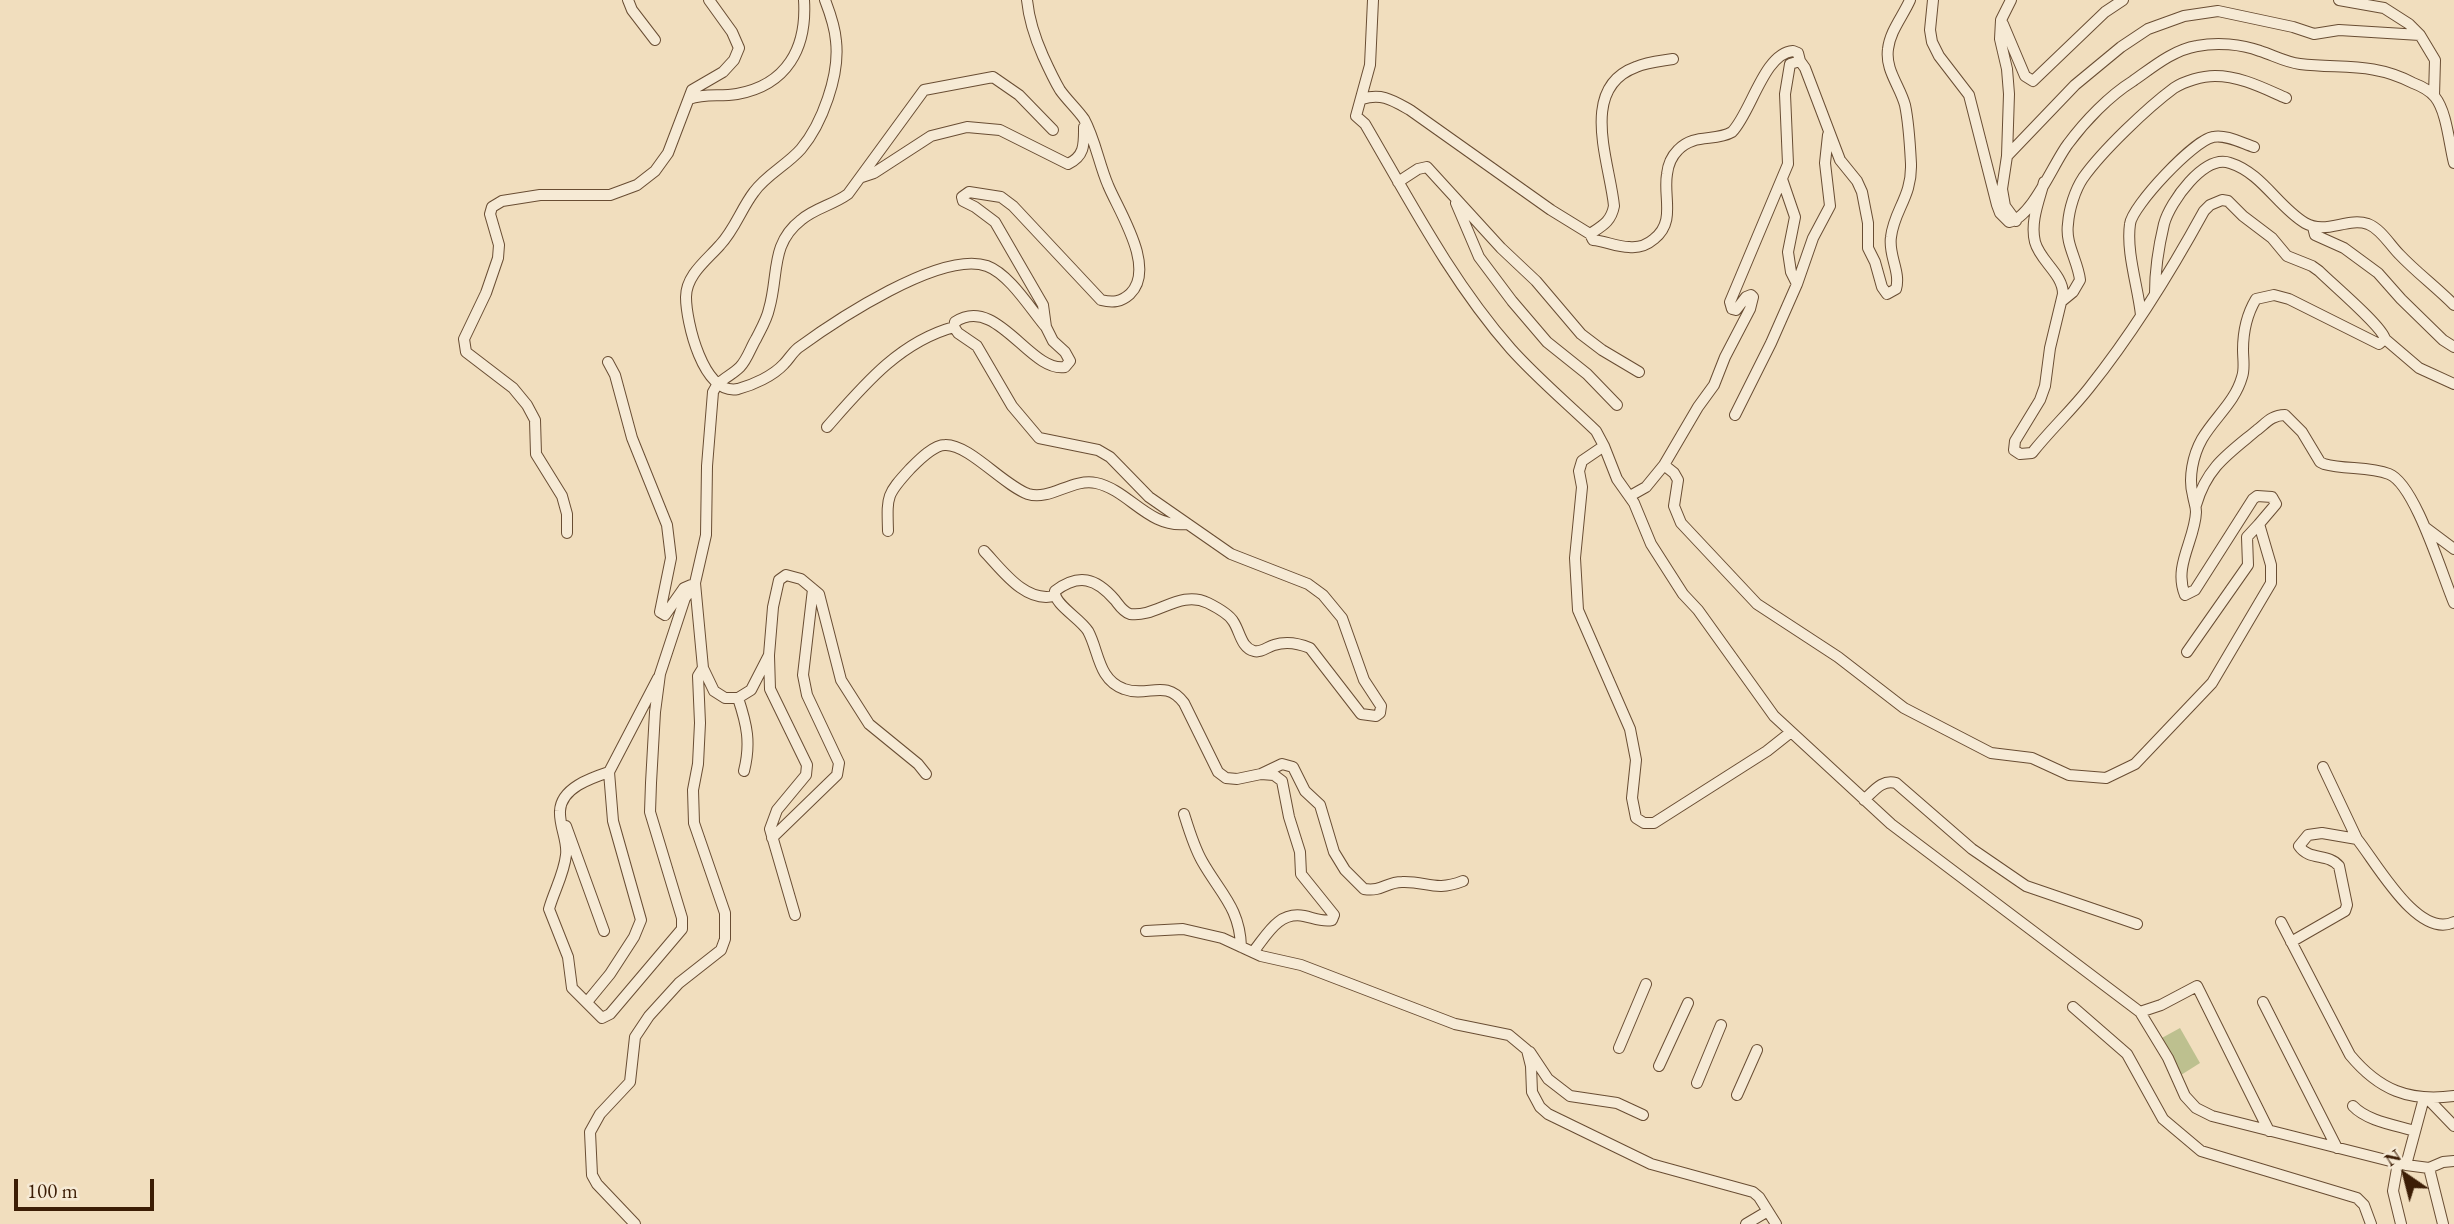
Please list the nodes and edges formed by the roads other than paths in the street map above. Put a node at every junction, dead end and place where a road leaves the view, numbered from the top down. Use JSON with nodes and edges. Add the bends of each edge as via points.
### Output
{"nodes":[{"id":1,"x":628,"y":0,"type":"edge"},
{"id":2,"x":709,"y":0,"type":"edge"},
{"id":3,"x":804,"y":0,"type":"edge"},
{"id":4,"x":825,"y":0,"type":"edge"},
{"id":5,"x":1027,"y":0,"type":"edge"},
{"id":6,"x":1373,"y":0,"type":"edge"},
{"id":7,"x":1910,"y":0,"type":"edge"},
{"id":8,"x":1933,"y":0,"type":"edge"},
{"id":9,"x":2011,"y":0,"type":"edge"},
{"id":10,"x":2123,"y":0,"type":"edge"},
{"id":11,"x":2339,"y":0,"type":"edge"},
{"id":12,"x":2001,"y":20,"type":"junction"},
{"id":13,"x":2420,"y":35,"type":"junction"},
{"id":14,"x":655,"y":40,"type":"dead end"},
{"id":15,"x":1673,"y":59,"type":"dead end"},
{"id":16,"x":1800,"y":61,"type":"junction"},
{"id":17,"x":2434,"y":96,"type":"junction"},
{"id":18,"x":2286,"y":98,"type":"dead end"},
{"id":19,"x":689,"y":99,"type":"junction"},
{"id":20,"x":1362,"y":99,"type":"junction"},
{"id":21,"x":1084,"y":119,"type":"junction"},
{"id":22,"x":1828,"y":126,"type":"junction"},
{"id":23,"x":1054,"y":130,"type":"dead end"},
{"id":24,"x":2254,"y":147,"type":"dead end"},
{"id":25,"x":2007,"y":156,"type":"junction"},
{"id":26,"x":2454,"y":163,"type":"edge"},
{"id":27,"x":862,"y":177,"type":"junction"},
{"id":28,"x":1782,"y":178,"type":"junction"},
{"id":29,"x":1398,"y":182,"type":"junction"},
{"id":30,"x":2044,"y":182,"type":"junction"},
{"id":31,"x":1453,"y":196,"type":"junction"},
{"id":32,"x":2016,"y":221,"type":"junction"},
{"id":33,"x":2314,"y":227,"type":"junction"},
{"id":34,"x":1590,"y":234,"type":"junction"},
{"id":35,"x":1797,"y":284,"type":"junction"},
{"id":36,"x":2155,"y":293,"type":"junction"},
{"id":37,"x":2060,"y":303,"type":"junction"},
{"id":38,"x":2454,"y":305,"type":"edge"},
{"id":39,"x":2141,"y":315,"type":"junction"},
{"id":40,"x":954,"y":327,"type":"junction"},
{"id":41,"x":1046,"y":327,"type":"junction"},
{"id":42,"x":2385,"y":339,"type":"junction"},
{"id":43,"x":2454,"y":346,"type":"edge"},
{"id":44,"x":608,"y":362,"type":"dead end"},
{"id":45,"x":1639,"y":372,"type":"dead end"},
{"id":46,"x":717,"y":383,"type":"junction"},
{"id":47,"x":2454,"y":384,"type":"edge"},
{"id":48,"x":1617,"y":405,"type":"dead end"},
{"id":49,"x":1735,"y":415,"type":"dead end"},
{"id":50,"x":827,"y":428,"type":"dead end"},
{"id":51,"x":1604,"y":446,"type":"junction"},
{"id":52,"x":1664,"y":465,"type":"junction"},
{"id":53,"x":1630,"y":496,"type":"junction"},
{"id":54,"x":2196,"y":506,"type":"junction"},
{"id":55,"x":1186,"y":524,"type":"junction"},
{"id":56,"x":2259,"y":524,"type":"junction"},
{"id":57,"x":2426,"y":528,"type":"junction"},
{"id":58,"x":888,"y":531,"type":"dead end"},
{"id":59,"x":566,"y":533,"type":"dead end"},
{"id":60,"x":2454,"y":549,"type":"edge"},
{"id":61,"x":984,"y":551,"type":"dead end"},
{"id":62,"x":695,"y":583,"type":"junction"},
{"id":63,"x":813,"y":589,"type":"junction"},
{"id":64,"x":1054,"y":596,"type":"junction"},
{"id":65,"x":2454,"y":603,"type":"edge"},
{"id":66,"x":2187,"y":652,"type":"dead end"},
{"id":67,"x":769,"y":655,"type":"junction"},
{"id":68,"x":703,"y":668,"type":"junction"},
{"id":69,"x":660,"y":674,"type":"junction"},
{"id":70,"x":738,"y":698,"type":"junction"},
{"id":71,"x":1791,"y":732,"type":"junction"},
{"id":72,"x":2323,"y":767,"type":"dead end"},
{"id":73,"x":744,"y":771,"type":"dead end"},
{"id":74,"x":609,"y":772,"type":"junction"},
{"id":75,"x":926,"y":774,"type":"dead end"},
{"id":76,"x":1261,"y":774,"type":"junction"},
{"id":77,"x":1864,"y":800,"type":"junction"},
{"id":78,"x":560,"y":810,"type":"junction"},
{"id":79,"x":1184,"y":814,"type":"dead end"},
{"id":80,"x":772,"y":838,"type":"junction"},
{"id":81,"x":2357,"y":839,"type":"junction"},
{"id":82,"x":1463,"y":881,"type":"dead end"},
{"id":83,"x":795,"y":915,"type":"dead end"},
{"id":84,"x":2281,"y":922,"type":"dead end"},
{"id":85,"x":2454,"y":922,"type":"edge"},
{"id":86,"x":2137,"y":924,"type":"dead end"},
{"id":87,"x":604,"y":931,"type":"dead end"},
{"id":88,"x":1146,"y":931,"type":"dead end"},
{"id":89,"x":2291,"y":942,"type":"junction"},
{"id":90,"x":1241,"y":947,"type":"junction"},
{"id":91,"x":1253,"y":952,"type":"junction"},
{"id":92,"x":1646,"y":985,"type":"dead end"},
{"id":93,"x":587,"y":1002,"type":"junction"},
{"id":94,"x":2263,"y":1002,"type":"dead end"},
{"id":95,"x":1688,"y":1003,"type":"dead end"},
{"id":96,"x":2073,"y":1007,"type":"dead end"},
{"id":97,"x":2140,"y":1012,"type":"junction"},
{"id":98,"x":1721,"y":1025,"type":"dead end"},
{"id":99,"x":1619,"y":1048,"type":"dead end"},
{"id":100,"x":1527,"y":1049,"type":"junction"},
{"id":101,"x":1757,"y":1050,"type":"dead end"},
{"id":102,"x":1658,"y":1066,"type":"dead end"},
{"id":103,"x":1697,"y":1083,"type":"dead end"},
{"id":104,"x":1737,"y":1095,"type":"dead end"},
{"id":105,"x":2454,"y":1096,"type":"edge"},
{"id":106,"x":2426,"y":1099,"type":"junction"},
{"id":107,"x":2353,"y":1106,"type":"dead end"},
{"id":108,"x":1643,"y":1115,"type":"dead end"},
{"id":109,"x":2454,"y":1126,"type":"edge"},
{"id":110,"x":2269,"y":1130,"type":"junction"},
{"id":111,"x":2415,"y":1131,"type":"junction"},
{"id":112,"x":2337,"y":1148,"type":"junction"},
{"id":113,"x":2454,"y":1161,"type":"edge"},
{"id":114,"x":2402,"y":1164,"type":"junction"},
{"id":115,"x":2430,"y":1168,"type":"junction"},
{"id":116,"x":1768,"y":1211,"type":"junction"},
{"id":117,"x":635,"y":1224,"type":"edge"},
{"id":118,"x":1746,"y":1224,"type":"edge"},
{"id":119,"x":1776,"y":1224,"type":"edge"},
{"id":120,"x":2371,"y":1224,"type":"edge"},
{"id":121,"x":2400,"y":1224,"type":"edge"},
{"id":122,"x":2443,"y":1224,"type":"edge"}],
"edges":[{"from":1,"to":14,"type":"street"},
{"from":2,"to":19,"type":"street","via":[[738,48],[723,72],[692,90]]},
{"from":3,"to":19,"type":"street","via":[[804,33],[782,74],[763,88]]},
{"from":4,"to":46,"type":"street","via":[[837,43],[835,69],[817,125],[800,150],[754,190],[723,243],[689,280],[686,295],[692,342]]},
{"from":5,"to":21,"type":"street","via":[[1042,55],[1060,89]]},
{"from":6,"to":20,"type":"street","via":[[1372,46]]},
{"from":7,"to":22,"type":"street","via":[[1888,50],[1888,62],[1905,104],[1911,165],[1909,190],[1891,233],[1899,281],[1890,294],[1882,287],[1868,248],[1862,192],[1840,160]]},
{"from":8,"to":32,"type":"street","via":[[1932,42],[1969,95],[2000,213],[2010,222]]},
{"from":9,"to":12,"type":"street"},
{"from":10,"to":12,"type":"street","via":[[2033,81],[2025,76]]},
{"from":11,"to":13,"type":"street","via":[[2384,8]]},
{"from":12,"to":25,"type":"street","via":[[2009,94]]},
{"from":13,"to":17,"type":"street","via":[[2435,60]]},
{"from":13,"to":25,"type":"street","via":[[2339,30],[2314,34],[2218,11],[2183,16],[2148,29],[2112,54],[2075,85]]},
{"from":15,"to":34,"type":"street","via":[[1635,67],[1606,94],[1600,116],[1614,206],[1606,224]]},
{"from":16,"to":22,"type":"street"},
{"from":16,"to":28,"type":"street","via":[[1790,64],[1787,72],[1788,164]]},
{"from":16,"to":34,"type":"street","via":[[1798,53],[1790,50],[1776,60],[1732,132],[1696,138],[1675,153],[1667,174],[1666,223],[1654,240],[1629,247],[1592,240]]},
{"from":17,"to":26,"type":"street","via":[[2442,110]]},
{"from":17,"to":30,"type":"street","via":[[2386,72],[2351,65],[2300,64],[2239,45],[2196,46],[2170,54],[2101,108],[2068,143]]},
{"from":18,"to":37,"type":"street","via":[[2249,82],[2215,76],[2191,80],[2175,87],[2113,143],[2082,180],[2074,198],[2068,240],[2080,280]]},
{"from":19,"to":59,"type":"street","via":[[668,153],[637,186],[610,195],[540,195],[502,201],[490,214],[498,258],[464,339],[466,352],[513,388],[527,405],[535,420],[536,454],[562,496]]},
{"from":20,"to":29,"type":"street","via":[[1356,116]]},
{"from":20,"to":34,"type":"street","via":[[1385,96],[1410,110]]},
{"from":21,"to":27,"type":"street","via":[[1084,149],[1068,164],[1000,130],[967,127],[931,136]]},
{"from":21,"to":41,"type":"street","via":[[1138,255],[1134,289],[1123,300],[1101,300],[1001,197],[969,191],[962,197],[995,222],[1043,305]]},
{"from":22,"to":35,"type":"street","via":[[1825,163],[1830,206]]},
{"from":23,"to":27,"type":"street","via":[[993,76],[924,90]]},
{"from":24,"to":39,"type":"street","via":[[2223,137],[2203,140],[2131,215],[2130,241]]},
{"from":25,"to":32,"type":"street","via":[[2002,189],[2005,206]]},
{"from":27,"to":46,"type":"street","via":[[848,194],[813,211],[785,236],[763,325],[741,366]]},
{"from":28,"to":35,"type":"street","via":[[1795,217],[1788,251]]},
{"from":28,"to":52,"type":"street","via":[[1730,302],[1736,310],[1751,295],[1750,309],[1714,385]]},
{"from":29,"to":31,"type":"street","via":[[1427,167]]},
{"from":29,"to":51,"type":"street","via":[[1484,316],[1512,350],[1596,431]]},
{"from":30,"to":32,"type":"street"},
{"from":30,"to":37,"type":"street","via":[[2034,231],[2039,251],[2063,287]]},
{"from":31,"to":45,"type":"street","via":[[1581,334]]},
{"from":31,"to":48,"type":"street","via":[[1479,257],[1512,301],[1547,342]]},
{"from":33,"to":36,"type":"street","via":[[2255,177],[2229,162],[2218,162],[2197,174],[2164,223]]},
{"from":33,"to":38,"type":"street","via":[[2367,224]]},
{"from":33,"to":43,"type":"street","via":[[2315,235],[2344,248],[2378,273]]},
{"from":35,"to":49,"type":"street"},
{"from":36,"to":39,"type":"street"},
{"from":36,"to":42,"type":"street","via":[[2204,211],[2228,201],[2287,256],[2319,271],[2372,319]]},
{"from":37,"to":39,"type":"street","via":[[2045,386],[2015,441],[2014,450],[2020,454],[2032,453],[2088,390]]},
{"from":40,"to":41,"type":"street","via":[[962,317],[981,317],[999,325],[1041,360],[1057,369],[1065,367],[1070,360]]},
{"from":40,"to":50,"type":"street","via":[[932,333],[903,351],[869,380]]},
{"from":40,"to":55,"type":"street","via":[[977,346],[1012,406],[1040,438],[1098,450],[1110,457],[1149,497]]},
{"from":41,"to":46,"type":"street","via":[[1004,276],[989,266],[969,262],[880,295],[794,351],[770,376],[736,389]]},
{"from":42,"to":47,"type":"street","via":[[2419,368]]},
{"from":42,"to":54,"type":"street","via":[[2379,344],[2289,299],[2274,295],[2256,299],[2243,337],[2243,375],[2194,459],[2191,484]]},
{"from":44,"to":62,"type":"street","via":[[667,525],[671,558],[660,612],[664,615],[684,588]]},
{"from":46,"to":62,"type":"street","via":[[707,466],[706,535]]},
{"from":51,"to":53,"type":"street","via":[[1617,479]]},
{"from":51,"to":71,"type":"street","via":[[1582,461],[1579,471],[1578,610],[1630,729],[1636,760],[1632,798],[1636,818],[1654,823]]},
{"from":52,"to":53,"type":"street","via":[[1646,487]]},
{"from":52,"to":56,"type":"street","via":[[1678,480],[1674,506],[1681,523],[1758,604],[1904,708],[1991,753],[2032,758],[2068,775],[2106,778],[2135,764],[2212,683],[2271,583],[2271,565]]},
{"from":53,"to":71,"type":"street","via":[[1651,544],[1683,594],[1773,716]]},
{"from":54,"to":56,"type":"street","via":[[2182,565],[2185,595],[2195,590],[2253,499],[2272,497],[2275,506]]},
{"from":54,"to":57,"type":"street","via":[[2208,477],[2228,452],[2271,418],[2285,415],[2302,432],[2319,462],[2396,478]]},
{"from":55,"to":58,"type":"street","via":[[1172,525],[1136,508],[1112,488],[1095,483],[1028,494],[961,449],[945,445],[934,448],[891,489]]},
{"from":55,"to":64,"type":"street","via":[[1231,554],[1308,584],[1323,595],[1342,618],[1364,680],[1381,706],[1380,713],[1361,714],[1310,648],[1285,642],[1251,651],[1233,621],[1206,602],[1194,598],[1130,614],[1094,583],[1081,579],[1068,581]]},
{"from":56,"to":66,"type":"street","via":[[2248,537],[2248,565]]},
{"from":57,"to":60,"type":"street"},
{"from":57,"to":65,"type":"street"},
{"from":61,"to":64,"type":"street","via":[[1016,584],[1035,595]]},
{"from":62,"to":68,"type":"street"},
{"from":62,"to":69,"type":"street","via":[[685,598]]},
{"from":63,"to":67,"type":"street","via":[[786,575],[779,580]]},
{"from":63,"to":75,"type":"street","via":[[819,594],[841,680],[854,702],[869,724]]},
{"from":63,"to":80,"type":"street","via":[[803,675],[807,695],[839,763],[837,775]]},
{"from":64,"to":76,"type":"street","via":[[1088,632],[1101,667],[1113,681],[1124,689],[1177,693],[1218,772],[1237,779]]},
{"from":67,"to":70,"type":"street","via":[[751,690]]},
{"from":67,"to":80,"type":"street","via":[[770,689],[807,765],[806,775],[777,810]]},
{"from":68,"to":70,"type":"street","via":[[714,691],[725,698]]},
{"from":68,"to":117,"type":"street","via":[[698,676],[694,823],[725,913],[724,939],[721,950],[679,983],[649,1016],[635,1037],[630,1082],[590,1132],[592,1175]]},
{"from":69,"to":74,"type":"street"},
{"from":69,"to":93,"type":"street","via":[[650,812],[682,929],[610,1014],[602,1018]]},
{"from":70,"to":73,"type":"street","via":[[747,725]]},
{"from":71,"to":77,"type":"street"},
{"from":72,"to":81,"type":"street"},
{"from":74,"to":78,"type":"street","via":[[566,794]]},
{"from":74,"to":93,"type":"street","via":[[613,821],[641,920],[610,974]]},
{"from":76,"to":82,"type":"street","via":[[1282,764],[1293,767],[1320,805],[1334,852],[1364,889],[1381,890],[1402,882],[1451,886]]},
{"from":76,"to":91,"type":"street","via":[[1274,775],[1282,782],[1301,874],[1334,915],[1324,921],[1296,915],[1282,918]]},
{"from":77,"to":86,"type":"street","via":[[1882,784],[1896,783],[1972,849],[2026,886]]},
{"from":77,"to":97,"type":"street"},
{"from":78,"to":87,"type":"street"},
{"from":78,"to":93,"type":"street","via":[[567,853],[549,908],[568,957],[572,988]]},
{"from":79,"to":90,"type":"street","via":[[1201,860],[1235,913]]},
{"from":80,"to":83,"type":"street"},
{"from":81,"to":85,"type":"street","via":[[2416,913],[2436,925]]},
{"from":81,"to":89,"type":"street","via":[[2322,833],[2308,835],[2301,842],[2301,850],[2308,855],[2339,866],[2347,905],[2345,911]]},
{"from":84,"to":89,"type":"street"},
{"from":88,"to":90,"type":"street","via":[[1183,929]]},
{"from":89,"to":106,"type":"street","via":[[2357,1064],[2382,1084]]},
{"from":90,"to":91,"type":"street"},
{"from":91,"to":100,"type":"street","via":[[1301,965],[1455,1024],[1509,1035]]},
{"from":92,"to":99,"type":"street"},
{"from":94,"to":112,"type":"street"},
{"from":95,"to":102,"type":"street"},
{"from":96,"to":120,"type":"street","via":[[2127,1054],[2163,1119],[2201,1151],[2357,1198]]},
{"from":97,"to":110,"type":"street","via":[[2196,1108]]},
{"from":97,"to":110,"type":"street","via":[[2197,986]]},
{"from":98,"to":103,"type":"street"},
{"from":100,"to":108,"type":"street","via":[[1544,1075],[1563,1092],[1616,1103]]},
{"from":100,"to":116,"type":"street","via":[[1532,1091],[1548,1114],[1651,1164],[1753,1192]]},
{"from":101,"to":104,"type":"street"},
{"from":105,"to":106,"type":"street"},
{"from":106,"to":109,"type":"street"},
{"from":106,"to":111,"type":"street"},
{"from":107,"to":111,"type":"street","via":[[2360,1113]]},
{"from":110,"to":112,"type":"street"},
{"from":111,"to":114,"type":"street"},
{"from":112,"to":114,"type":"street"},
{"from":113,"to":115,"type":"street"},
{"from":114,"to":115,"type":"street"},
{"from":114,"to":121,"type":"street","via":[[2393,1191]]},
{"from":115,"to":122,"type":"street"},
{"from":116,"to":118,"type":"street"},
{"from":116,"to":119,"type":"street"}]}
